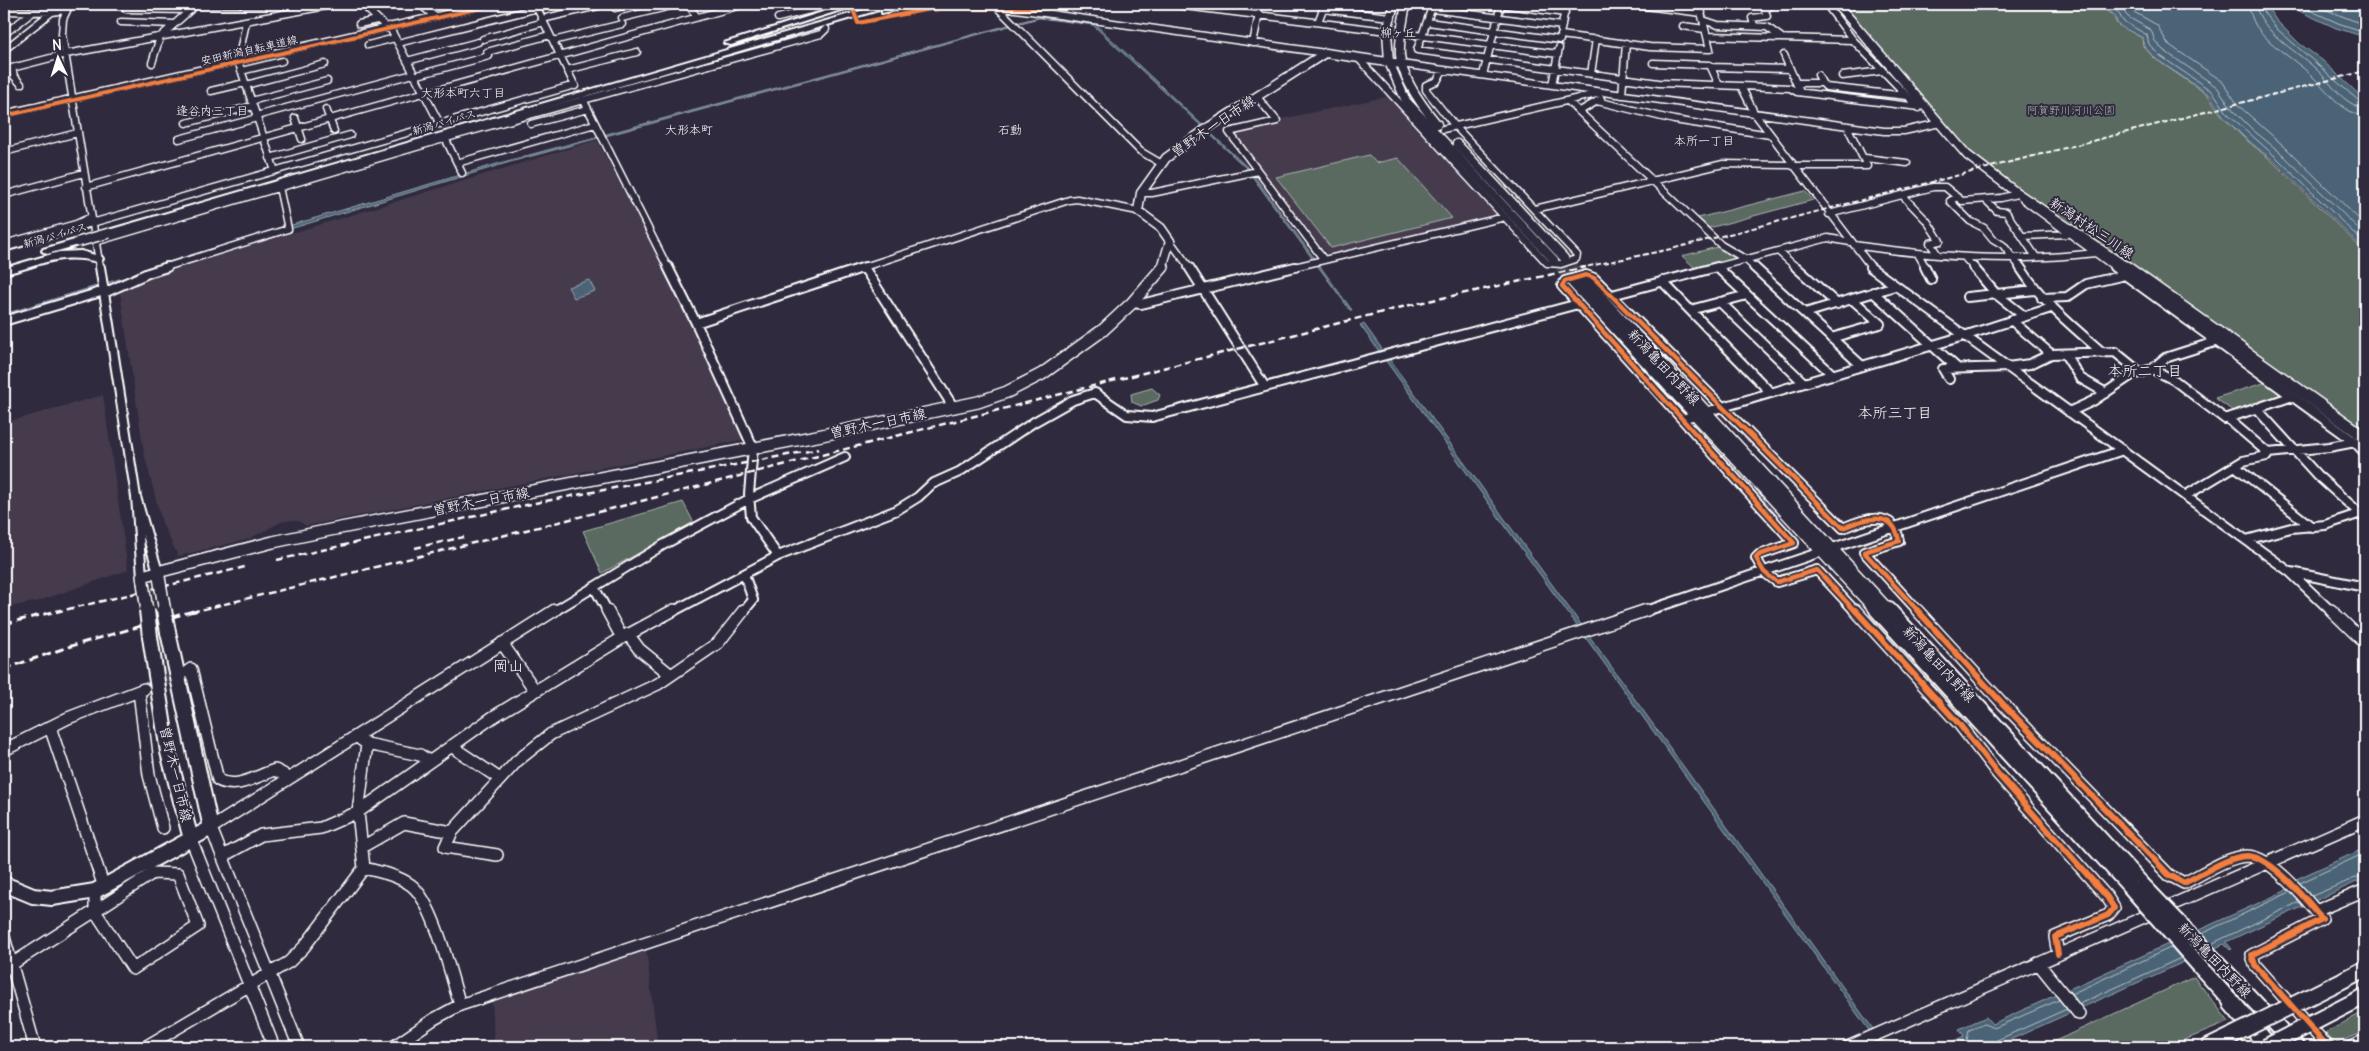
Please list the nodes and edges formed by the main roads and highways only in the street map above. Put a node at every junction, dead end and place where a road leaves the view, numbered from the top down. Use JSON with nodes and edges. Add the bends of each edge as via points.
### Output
{"nodes":[{"id":1,"x":856,"y":4,"type":"edge"},
{"id":2,"x":876,"y":4,"type":"edge"},
{"id":3,"x":892,"y":4,"type":"edge"},
{"id":4,"x":909,"y":4,"type":"edge"},
{"id":5,"x":969,"y":4,"type":"edge"},
{"id":6,"x":1098,"y":4,"type":"edge"},
{"id":7,"x":1392,"y":4,"type":"edge"},
{"id":8,"x":1406,"y":4,"type":"edge"},
{"id":9,"x":1837,"y":4,"type":"edge"},
{"id":10,"x":849,"y":11,"type":"edge"},
{"id":11,"x":859,"y":19,"type":"junction"},
{"id":12,"x":798,"y":21,"type":"junction"},
{"id":13,"x":1389,"y":62,"type":"junction"},
{"id":14,"x":1401,"y":64,"type":"junction"},
{"id":15,"x":641,"y":74,"type":"junction"},
{"id":16,"x":92,"y":220,"type":"road end"},
{"id":17,"x":78,"y":238,"type":"junction"},
{"id":18,"x":95,"y":242,"type":"road end"},
{"id":19,"x":4,"y":248,"type":"edge"},
{"id":20,"x":4,"y":256,"type":"edge"},
{"id":21,"x":59,"y":256,"type":"junction"},
{"id":22,"x":1564,"y":258,"type":"tunnel mouth"},
{"id":23,"x":98,"y":259,"type":"road end"},
{"id":24,"x":1554,"y":260,"type":"tunnel mouth"},
{"id":25,"x":4,"y":264,"type":"edge"},
{"id":26,"x":4,"y":271,"type":"edge"},
{"id":27,"x":1578,"y":281,"type":"tunnel mouth"},
{"id":28,"x":2365,"y":437,"type":"edge"},
{"id":29,"x":159,"y":575,"type":"junction"},
{"id":30,"x":191,"y":839,"type":"junction"},
{"id":31,"x":4,"y":884,"type":"edge"},
{"id":32,"x":2136,"y":886,"type":"junction"},
{"id":33,"x":2365,"y":969,"type":"edge"},
{"id":34,"x":2365,"y":996,"type":"edge"},
{"id":35,"x":2231,"y":1002,"type":"junction"},
{"id":36,"x":2210,"y":1047,"type":"edge"},
{"id":37,"x":2267,"y":1047,"type":"edge"},
{"id":38,"x":2273,"y":1047,"type":"edge"},
{"id":39,"x":2297,"y":1047,"type":"edge"}],
"edges":[{"from":1,"to":12,"type":"highway"},
{"from":2,"to":10,"type":"highway","name":"新潟バイパス"},
{"from":3,"to":10,"type":"highway","name":"新潟バイパス"},
{"from":4,"to":11,"type":"highway"},
{"from":5,"to":6,"type":"main road","via":[[1034,7]]},
{"from":5,"to":11,"type":"highway","via":[[918,7]]},
{"from":7,"to":13,"type":"main road","via":[[1387,31]]},
{"from":8,"to":14,"type":"main road","via":[[1401,33]]},
{"from":9,"to":28,"type":"main road","name":"新潟村松三川線","via":[[1967,154],[2015,192],[2114,258]]},
{"from":10,"to":12,"type":"highway"},
{"from":10,"to":15,"type":"highway","name":"新潟バイパス"},
{"from":11,"to":15,"type":"highway"},
{"from":12,"to":15,"type":"highway"},
{"from":13,"to":14,"type":"main road"},
{"from":13,"to":24,"type":"main road","via":[[1406,101]]},
{"from":13,"to":29,"type":"main road","name":"曽野木一日市線","via":[[1325,53],[1200,133],[1162,164],[1141,193],[1138,211],[1161,228],[1170,241],[1164,266],[1103,330],[1042,374],[1007,392],[954,408],[330,530]]},
{"from":14,"to":22,"type":"main road","via":[[1430,116]]},
{"from":15,"to":17,"type":"highway","name":"新潟バイパス","bridge":true},
{"from":16,"to":19,"type":"highway"},
{"from":17,"to":20,"type":"highway","name":"新潟バイパス"},
{"from":17,"to":25,"type":"highway","name":"新潟バイパス"},
{"from":18,"to":21,"type":"highway"},
{"from":21,"to":23,"type":"highway","via":[[81,254]]},
{"from":21,"to":26,"type":"highway"},
{"from":27,"to":32,"type":"main road","name":"新潟亀田内野線"},
{"from":29,"to":30,"type":"main road","name":"曽野木一日市線","bridge":true,"via":[[168,632],[211,828]]},
{"from":29,"to":30,"type":"main road","name":"曽野木一日市線","bridge":true,"via":[[143,579],[150,637],[168,752]]},
{"from":30,"to":31,"type":"main road","name":"曽野木一日市線","via":[[100,889],[52,898],[33,896]]},
{"from":32,"to":35,"type":"main road","name":"新潟亀田内野線","bridge":true},
{"from":32,"to":39,"type":"main road","name":"新潟亀田内野線","bridge":true,"via":[[2216,961]]},
{"from":33,"to":36,"type":"highway","bridge":true},
{"from":34,"to":37,"type":"highway","bridge":true},
{"from":35,"to":37,"type":"highway"},
{"from":35,"to":38,"type":"main road","name":"新潟亀田内野線"}]}
